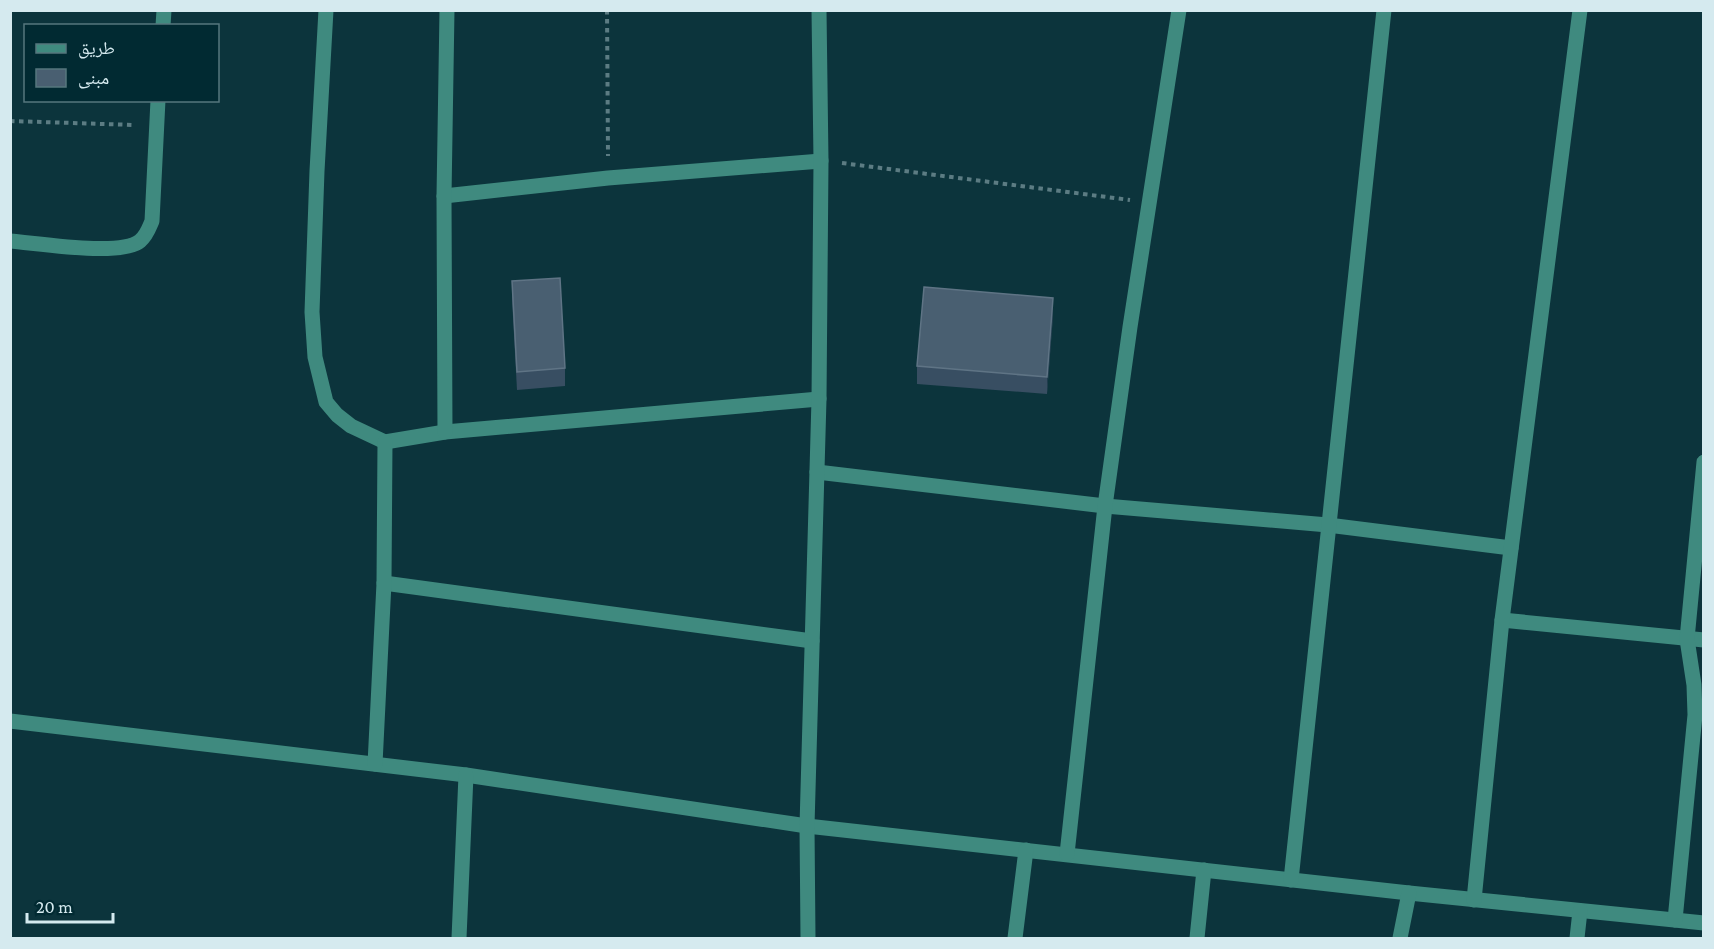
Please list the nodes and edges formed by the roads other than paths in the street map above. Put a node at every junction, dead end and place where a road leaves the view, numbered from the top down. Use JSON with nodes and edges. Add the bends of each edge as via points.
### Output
{"nodes":[{"id":1,"x":326,"y":10,"type":"edge"},
{"id":2,"x":447,"y":10,"type":"edge"},
{"id":3,"x":819,"y":10,"type":"edge"},
{"id":4,"x":1179,"y":10,"type":"edge"},
{"id":5,"x":1384,"y":10,"type":"edge"},
{"id":6,"x":1580,"y":10,"type":"edge"},
{"id":7,"x":158,"y":102,"type":"edge"},
{"id":8,"x":821,"y":160,"type":"junction"},
{"id":9,"x":444,"y":196,"type":"junction"},
{"id":10,"x":10,"y":241,"type":"edge"},
{"id":11,"x":819,"y":399,"type":"junction"},
{"id":12,"x":446,"y":432,"type":"junction"},
{"id":13,"x":385,"y":442,"type":"junction"},
{"id":14,"x":1704,"y":462,"type":"edge"},
{"id":15,"x":818,"y":472,"type":"junction"},
{"id":16,"x":1105,"y":506,"type":"junction"},
{"id":17,"x":1328,"y":525,"type":"junction"},
{"id":18,"x":1511,"y":548,"type":"junction"},
{"id":19,"x":384,"y":583,"type":"junction"},
{"id":20,"x":1502,"y":620,"type":"junction"},
{"id":21,"x":1687,"y":639,"type":"junction"},
{"id":22,"x":1704,"y":640,"type":"edge"},
{"id":23,"x":812,"y":641,"type":"junction"},
{"id":24,"x":10,"y":721,"type":"edge"},
{"id":25,"x":375,"y":764,"type":"junction"},
{"id":26,"x":466,"y":775,"type":"junction"},
{"id":27,"x":807,"y":826,"type":"junction"},
{"id":28,"x":1026,"y":850,"type":"junction"},
{"id":29,"x":1066,"y":854,"type":"junction"},
{"id":30,"x":1204,"y":870,"type":"junction"},
{"id":31,"x":1291,"y":879,"type":"junction"},
{"id":32,"x":1409,"y":893,"type":"junction"},
{"id":33,"x":1474,"y":900,"type":"junction"},
{"id":34,"x":1580,"y":911,"type":"junction"},
{"id":35,"x":1675,"y":920,"type":"junction"},
{"id":36,"x":1704,"y":923,"type":"edge"},
{"id":37,"x":459,"y":939,"type":"edge"},
{"id":38,"x":808,"y":939,"type":"edge"},
{"id":39,"x":1016,"y":939,"type":"edge"},
{"id":40,"x":1197,"y":939,"type":"edge"},
{"id":41,"x":1400,"y":939,"type":"edge"},
{"id":42,"x":1577,"y":939,"type":"edge"}],
"edges":[{"from":1,"to":13,"type":"street","via":[[317,171],[315,357],[326,402],[351,426]]},
{"from":2,"to":9,"type":"street"},
{"from":3,"to":8,"type":"street"},
{"from":4,"to":16,"type":"street"},
{"from":5,"to":17,"type":"street"},
{"from":6,"to":18,"type":"street"},
{"from":7,"to":10,"type":"street","via":[[152,221],[140,242],[105,249]]},
{"from":8,"to":9,"type":"street"},
{"from":8,"to":11,"type":"street"},
{"from":9,"to":12,"type":"street"},
{"from":11,"to":12,"type":"street"},
{"from":11,"to":15,"type":"street"},
{"from":12,"to":13,"type":"street"},
{"from":13,"to":19,"type":"street"},
{"from":14,"to":21,"type":"street"},
{"from":15,"to":16,"type":"street"},
{"from":15,"to":23,"type":"street"},
{"from":16,"to":17,"type":"street"},
{"from":16,"to":29,"type":"street"},
{"from":17,"to":18,"type":"street"},
{"from":17,"to":31,"type":"street"},
{"from":18,"to":20,"type":"street"},
{"from":19,"to":23,"type":"street"},
{"from":19,"to":25,"type":"street"},
{"from":20,"to":21,"type":"street"},
{"from":20,"to":33,"type":"street"},
{"from":21,"to":22,"type":"street"},
{"from":21,"to":35,"type":"street","via":[[1695,715]]},
{"from":23,"to":27,"type":"street"},
{"from":24,"to":25,"type":"street"},
{"from":25,"to":26,"type":"street"},
{"from":26,"to":27,"type":"street"},
{"from":26,"to":37,"type":"street"},
{"from":27,"to":28,"type":"street"},
{"from":27,"to":38,"type":"street"},
{"from":28,"to":29,"type":"street"},
{"from":28,"to":39,"type":"street"},
{"from":29,"to":30,"type":"street"},
{"from":30,"to":31,"type":"street"},
{"from":30,"to":40,"type":"street"},
{"from":31,"to":32,"type":"street"},
{"from":32,"to":33,"type":"street"},
{"from":32,"to":41,"type":"street"},
{"from":33,"to":34,"type":"street"},
{"from":34,"to":35,"type":"street"},
{"from":34,"to":42,"type":"street"},
{"from":35,"to":36,"type":"street"}]}
